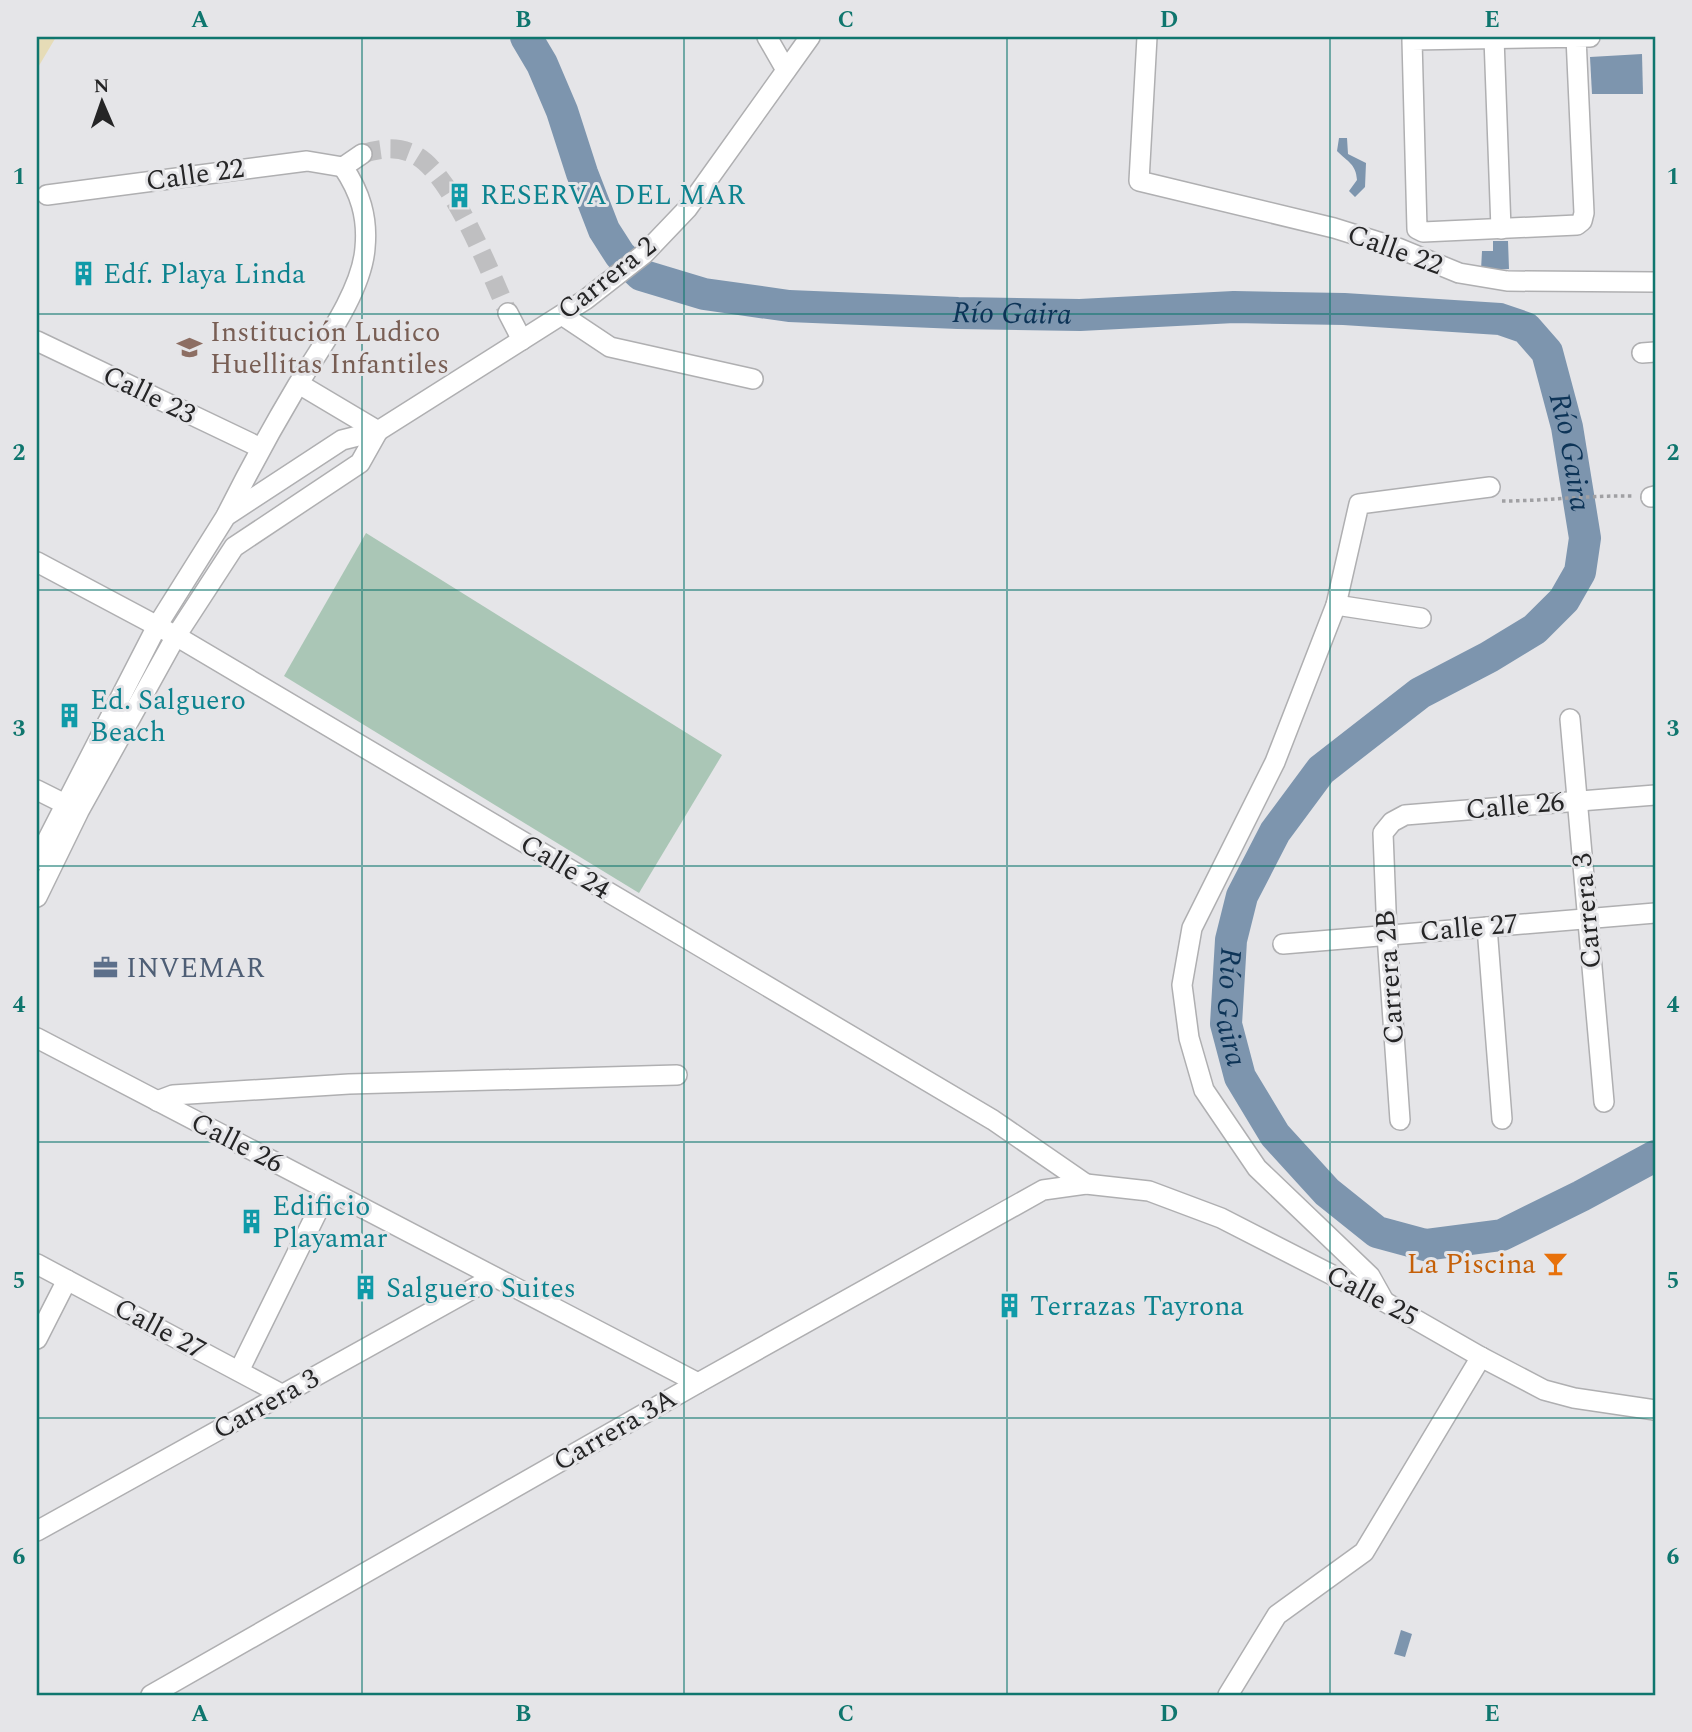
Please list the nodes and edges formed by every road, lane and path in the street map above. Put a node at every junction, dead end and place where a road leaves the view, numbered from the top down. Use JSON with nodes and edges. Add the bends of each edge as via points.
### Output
{"nodes":[{"id":1,"x":767,"y":37,"type":"edge"},
{"id":2,"x":810,"y":37,"type":"edge"},
{"id":3,"x":1147,"y":37,"type":"edge"},
{"id":4,"x":1576,"y":37,"type":"edge"},
{"id":5,"x":1590,"y":37,"type":"edge"},
{"id":6,"x":1494,"y":38,"type":"junction"},
{"id":7,"x":786,"y":70,"type":"junction"},
{"id":8,"x":362,"y":154,"type":"tunnel mouth"},
{"id":9,"x":343,"y":167,"type":"junction"},
{"id":10,"x":47,"y":195,"type":"dead end"},
{"id":11,"x":1501,"y":229,"type":"junction"},
{"id":12,"x":1655,"y":282,"type":"edge"},
{"id":13,"x":508,"y":313,"type":"tunnel mouth"},
{"id":14,"x":562,"y":315,"type":"junction"},
{"id":15,"x":522,"y":340,"type":"junction"},
{"id":16,"x":37,"y":341,"type":"edge"},
{"id":17,"x":753,"y":379,"type":"dead end"},
{"id":18,"x":299,"y":384,"type":"junction"},
{"id":19,"x":378,"y":431,"type":"junction"},
{"id":20,"x":261,"y":448,"type":"junction"},
{"id":21,"x":1490,"y":486,"type":"joint"},
{"id":22,"x":1653,"y":496,"type":"edge"},
{"id":23,"x":226,"y":516,"type":"junction"},
{"id":24,"x":234,"y":547,"type":"junction"},
{"id":25,"x":37,"y":562,"type":"edge"},
{"id":26,"x":1336,"y":605,"type":"junction"},
{"id":27,"x":1421,"y":618,"type":"dead end"},
{"id":28,"x":158,"y":626,"type":"junction"},
{"id":29,"x":176,"y":636,"type":"junction"},
{"id":30,"x":1570,"y":719,"type":"dead end"},
{"id":31,"x":37,"y":790,"type":"edge"},
{"id":32,"x":1655,"y":794,"type":"edge"},
{"id":33,"x":1577,"y":801,"type":"junction"},
{"id":34,"x":72,"y":808,"type":"junction"},
{"id":35,"x":53,"y":825,"type":"edge"},
{"id":36,"x":1383,"y":833,"type":"joint"},
{"id":37,"x":37,"y":860,"type":"edge"},
{"id":38,"x":37,"y":897,"type":"edge"},
{"id":39,"x":1655,"y":913,"type":"edge"},
{"id":40,"x":1587,"y":919,"type":"junction"},
{"id":41,"x":1487,"y":927,"type":"junction"},
{"id":42,"x":1387,"y":935,"type":"junction"},
{"id":43,"x":1283,"y":944,"type":"dead end"},
{"id":44,"x":37,"y":1038,"type":"edge"},
{"id":45,"x":677,"y":1075,"type":"dead end"},
{"id":46,"x":157,"y":1101,"type":"junction"},
{"id":47,"x":1604,"y":1102,"type":"dead end"},
{"id":48,"x":1502,"y":1118,"type":"dead end"},
{"id":49,"x":1400,"y":1120,"type":"dead end"},
{"id":50,"x":1086,"y":1184,"type":"junction"},
{"id":51,"x":328,"y":1190,"type":"junction"},
{"id":52,"x":37,"y":1264,"type":"edge"},
{"id":53,"x":494,"y":1277,"type":"junction"},
{"id":54,"x":67,"y":1280,"type":"junction"},
{"id":55,"x":1385,"y":1302,"type":"junction"},
{"id":56,"x":37,"y":1339,"type":"edge"},
{"id":57,"x":1481,"y":1357,"type":"junction"},
{"id":58,"x":239,"y":1371,"type":"junction"},
{"id":59,"x":698,"y":1383,"type":"junction"},
{"id":60,"x":283,"y":1395,"type":"junction"},
{"id":61,"x":1655,"y":1410,"type":"edge"},
{"id":62,"x":37,"y":1531,"type":"edge"},
{"id":63,"x":151,"y":1695,"type":"edge"},
{"id":64,"x":1228,"y":1695,"type":"edge"}],
"edges":[{"from":1,"to":7,"type":"street"},
{"from":2,"to":7,"type":"street","name":"Carrera 2"},
{"from":3,"to":12,"type":"street","name":"Calle 22","via":[[1139,181],[1334,228],[1459,273],[1507,281]]},
{"from":4,"to":5,"type":"street"},
{"from":4,"to":6,"type":"street"},
{"from":4,"to":11,"type":"street","via":[[1582,221]]},
{"from":6,"to":11,"type":"street"},
{"from":6,"to":11,"type":"street","via":[[1412,40],[1416,223],[1423,232]]},
{"from":7,"to":14,"type":"street","name":"Carrera 2","via":[[687,209],[644,254]]},
{"from":8,"to":9,"type":"street"},
{"from":9,"to":10,"type":"street","name":"Calle 22","via":[[307,160]]},
{"from":9,"to":18,"type":"street","via":[[356,186],[365,215],[366,250],[355,288]]},
{"from":13,"to":15,"type":"street"},
{"from":14,"to":15,"type":"street","name":"Carrera 2"},
{"from":14,"to":17,"type":"street","via":[[610,347]]},
{"from":15,"to":19,"type":"street","name":"Carrera 2"},
{"from":16,"to":20,"type":"street","name":"Calle 23"},
{"from":18,"to":19,"type":"street"},
{"from":18,"to":20,"type":"street"},
{"from":19,"to":23,"type":"street","name":"Carrera 2","via":[[342,440]]},
{"from":19,"to":24,"type":"street","name":"Carrera 2","via":[[360,463]]},
{"from":20,"to":23,"type":"street"},
{"from":21,"to":22,"type":"path","via":[[1500,501]]},
{"from":21,"to":26,"type":"street","via":[[1359,504]]},
{"from":23,"to":24,"type":"street"},
{"from":23,"to":28,"type":"street","name":"Carrera 2"},
{"from":24,"to":29,"type":"street","name":"Carrera 2"},
{"from":25,"to":28,"type":"street","name":"Calle 24"},
{"from":26,"to":27,"type":"street"},
{"from":26,"to":55,"type":"street","via":[[1275,762],[1192,928],[1182,985],[1189,1038],[1204,1090],[1257,1168],[1370,1276]]},
{"from":28,"to":29,"type":"street","name":"Calle 24"},
{"from":28,"to":34,"type":"street","name":"Carrera 2"},
{"from":29,"to":34,"type":"street","name":"Carrera 2"},
{"from":29,"to":50,"type":"street","name":"Calle 24","via":[[993,1120]]},
{"from":30,"to":33,"type":"street","name":"Carrera 3"},
{"from":31,"to":34,"type":"street"},
{"from":32,"to":33,"type":"street","name":"Calle 26"},
{"from":33,"to":36,"type":"street","name":"Calle 26","via":[[1405,815]]},
{"from":33,"to":40,"type":"street","name":"Carrera 3"},
{"from":34,"to":35,"type":"street","name":"Carrera 2"},
{"from":35,"to":37,"type":"street","name":"Carrera 2"},
{"from":35,"to":38,"type":"street","name":"Carrera 2"},
{"from":36,"to":42,"type":"street","name":"Carrera 2B"},
{"from":39,"to":40,"type":"street","name":"Calle 27"},
{"from":40,"to":41,"type":"street","name":"Calle 27"},
{"from":40,"to":47,"type":"street","name":"Carrera 3"},
{"from":41,"to":42,"type":"street","name":"Calle 27"},
{"from":41,"to":48,"type":"street"},
{"from":42,"to":43,"type":"street","name":"Calle 27"},
{"from":42,"to":49,"type":"street","name":"Carrera 2B"},
{"from":44,"to":46,"type":"street","name":"Calle 26"},
{"from":45,"to":46,"type":"street","via":[[349,1084],[173,1095]]},
{"from":46,"to":51,"type":"street","name":"Calle 26"},
{"from":50,"to":55,"type":"street","name":"Calle 25","via":[[1149,1191],[1221,1218]]},
{"from":50,"to":59,"type":"street","name":"Carrera 3A","via":[[1043,1190]]},
{"from":51,"to":53,"type":"street","name":"Calle 26"},
{"from":51,"to":58,"type":"street"},
{"from":52,"to":54,"type":"street","name":"Calle 27"},
{"from":53,"to":59,"type":"street","name":"Calle 26"},
{"from":53,"to":60,"type":"street","name":"Carrera 3"},
{"from":54,"to":56,"type":"street"},
{"from":54,"to":58,"type":"street","name":"Calle 27"},
{"from":55,"to":57,"type":"street","name":"Calle 25"},
{"from":57,"to":61,"type":"street","name":"Calle 25","via":[[1544,1390]]},
{"from":57,"to":64,"type":"street","via":[[1364,1552],[1277,1615]]},
{"from":58,"to":60,"type":"street","name":"Calle 27"},
{"from":59,"to":63,"type":"street","name":"Carrera 3A"},
{"from":60,"to":62,"type":"street","name":"Carrera 3"}]}
